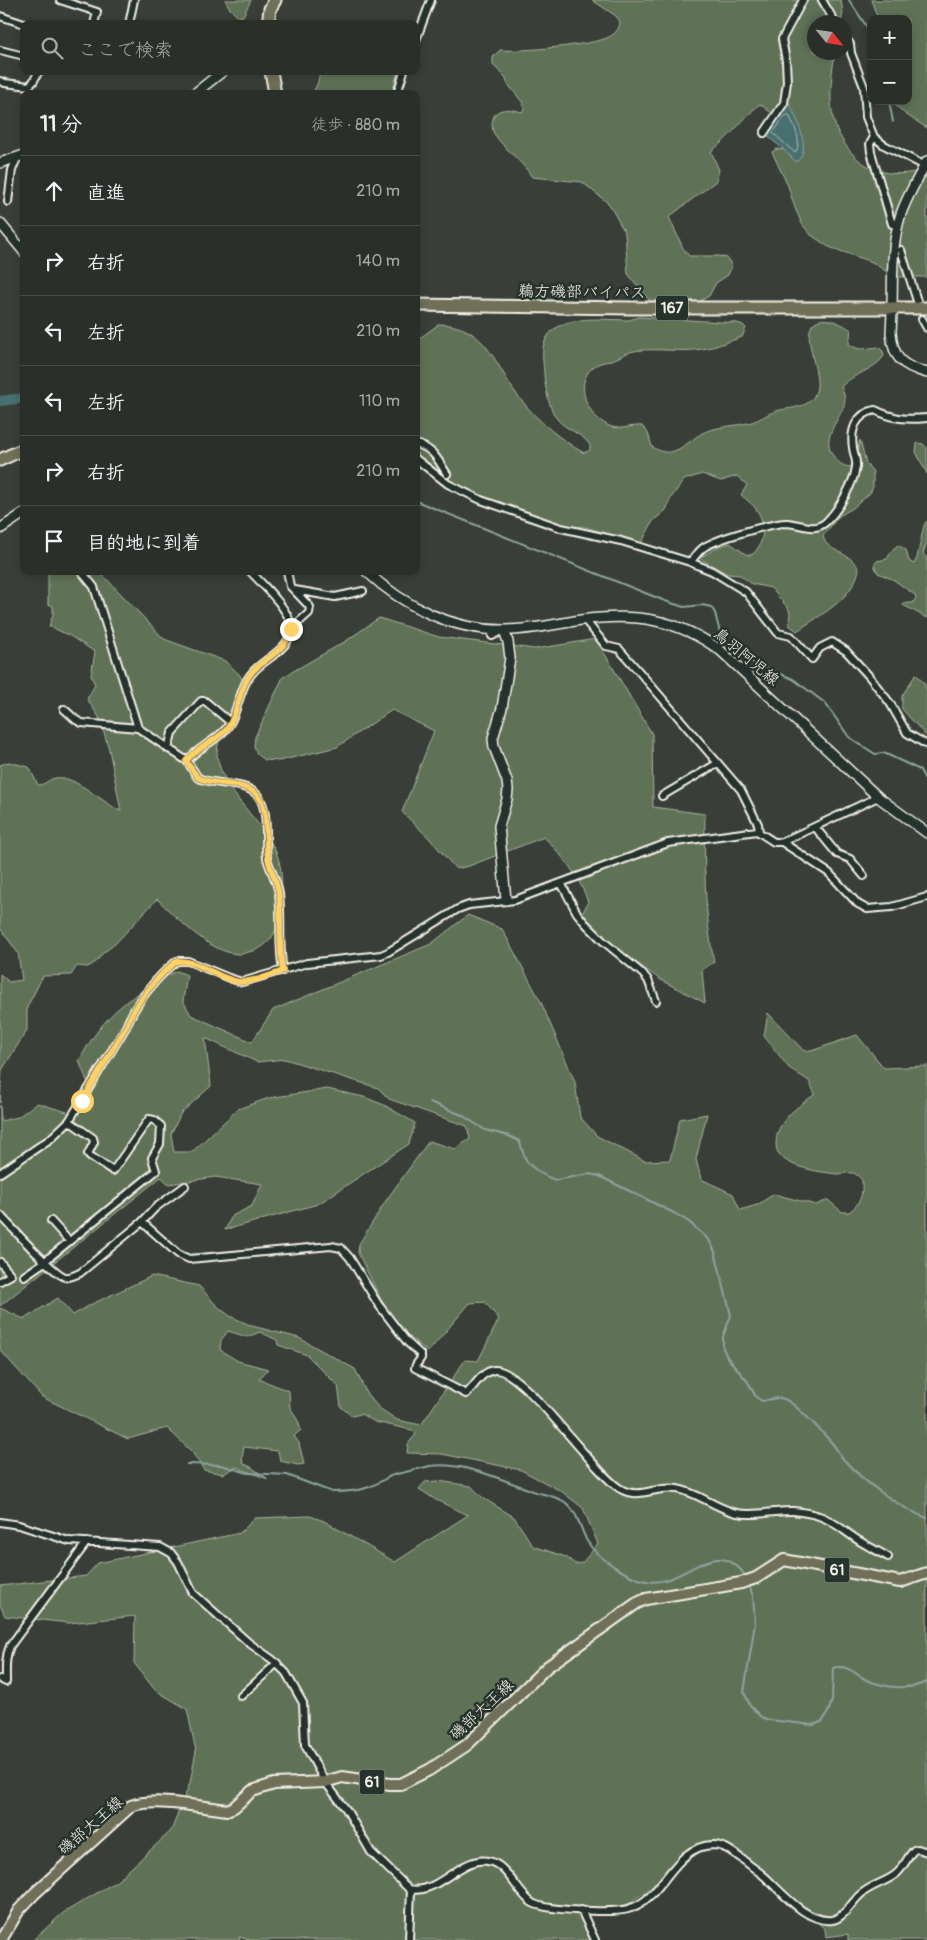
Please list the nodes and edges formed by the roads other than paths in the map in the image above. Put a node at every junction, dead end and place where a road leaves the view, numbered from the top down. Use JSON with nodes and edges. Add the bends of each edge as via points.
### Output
{"nodes":[{"id":1,"x":60,"y":0,"type":"edge"},
{"id":2,"x":134,"y":0,"type":"edge"},
{"id":3,"x":282,"y":0,"type":"edge"},
{"id":4,"x":431,"y":0,"type":"edge"},
{"id":5,"x":822,"y":0,"type":"edge"},
{"id":6,"x":801,"y":1,"type":"edge"},
{"id":7,"x":273,"y":4,"type":"edge"},
{"id":8,"x":831,"y":15,"type":"edge"},
{"id":9,"x":0,"y":16,"type":"edge"},
{"id":10,"x":95,"y":20,"type":"edge"},
{"id":11,"x":130,"y":20,"type":"edge"},
{"id":12,"x":269,"y":20,"type":"edge"},
{"id":13,"x":20,"y":23,"type":"edge"},
{"id":14,"x":420,"y":29,"type":"edge"},
{"id":15,"x":0,"y":50,"type":"edge"},
{"id":16,"x":20,"y":55,"type":"edge"},
{"id":17,"x":852,"y":56,"type":"edge"},
{"id":18,"x":37,"y":75,"type":"edge"},
{"id":19,"x":218,"y":75,"type":"edge"},
{"id":20,"x":272,"y":75,"type":"edge"},
{"id":21,"x":403,"y":75,"type":"edge"},
{"id":22,"x":0,"y":81,"type":"edge"},
{"id":23,"x":199,"y":90,"type":"edge"},
{"id":24,"x":274,"y":90,"type":"edge"},
{"id":25,"x":398,"y":90,"type":"edge"},
{"id":26,"x":764,"y":133,"type":"dead end"},
{"id":27,"x":874,"y":137,"type":"junction"},
{"id":28,"x":20,"y":157,"type":"edge"},
{"id":29,"x":0,"y":163,"type":"edge"},
{"id":30,"x":926,"y":163,"type":"edge"},
{"id":31,"x":8,"y":202,"type":"dead end"},
{"id":32,"x":0,"y":223,"type":"edge"},
{"id":33,"x":892,"y":224,"type":"dead end"},
{"id":34,"x":20,"y":247,"type":"edge"},
{"id":35,"x":901,"y":250,"type":"dead end"},
{"id":36,"x":917,"y":301,"type":"dead end"},
{"id":37,"x":420,"y":305,"type":"edge"},
{"id":38,"x":893,"y":308,"type":"junction"},
{"id":39,"x":925,"y":314,"type":"edge"},
{"id":40,"x":927,"y":328,"type":"edge"},
{"id":41,"x":927,"y":373,"type":"edge"},
{"id":42,"x":927,"y":418,"type":"edge"},
{"id":43,"x":420,"y":445,"type":"edge"},
{"id":44,"x":20,"y":451,"type":"edge"},
{"id":45,"x":0,"y":460,"type":"edge"},
{"id":46,"x":420,"y":462,"type":"edge"},
{"id":47,"x":447,"y":474,"type":"dead end"},
{"id":48,"x":20,"y":516,"type":"edge"},
{"id":49,"x":0,"y":529,"type":"edge"},
{"id":50,"x":690,"y":562,"type":"junction"},
{"id":51,"x":84,"y":575,"type":"edge"},
{"id":52,"x":253,"y":575,"type":"edge"},
{"id":53,"x":288,"y":575,"type":"edge"},
{"id":54,"x":371,"y":575,"type":"edge"},
{"id":55,"x":294,"y":589,"type":"junction"},
{"id":56,"x":363,"y":591,"type":"dead end"},
{"id":57,"x":585,"y":620,"type":"junction"},
{"id":58,"x":291,"y":629,"type":"junction"},
{"id":59,"x":504,"y":630,"type":"junction"},
{"id":60,"x":492,"y":636,"type":"dead end"},
{"id":61,"x":64,"y":709,"type":"dead end"},
{"id":62,"x":230,"y":722,"type":"junction"},
{"id":63,"x":138,"y":728,"type":"junction"},
{"id":64,"x":927,"y":745,"type":"edge"},
{"id":65,"x":168,"y":750,"type":"junction"},
{"id":66,"x":186,"y":761,"type":"junction"},
{"id":67,"x":718,"y":763,"type":"junction"},
{"id":68,"x":662,"y":796,"type":"dead end"},
{"id":69,"x":878,"y":798,"type":"junction"},
{"id":70,"x":815,"y":827,"type":"junction"},
{"id":71,"x":759,"y":832,"type":"junction"},
{"id":72,"x":927,"y":833,"type":"edge"},
{"id":73,"x":782,"y":842,"type":"junction"},
{"id":74,"x":864,"y":876,"type":"dead end"},
{"id":75,"x":561,"y":883,"type":"junction"},
{"id":76,"x":927,"y":897,"type":"edge"},
{"id":77,"x":506,"y":900,"type":"junction"},
{"id":78,"x":283,"y":971,"type":"junction"},
{"id":79,"x":656,"y":1001,"type":"dead end"},
{"id":80,"x":69,"y":1121,"type":"junction"},
{"id":81,"x":0,"y":1173,"type":"edge"},
{"id":82,"x":186,"y":1186,"type":"dead end"},
{"id":83,"x":0,"y":1214,"type":"edge"},
{"id":84,"x":51,"y":1222,"type":"dead end"},
{"id":85,"x":142,"y":1222,"type":"junction"},
{"id":86,"x":69,"y":1241,"type":"junction"},
{"id":87,"x":45,"y":1261,"type":"junction"},
{"id":88,"x":0,"y":1262,"type":"edge"},
{"id":89,"x":24,"y":1276,"type":"dead end"},
{"id":90,"x":0,"y":1281,"type":"edge"},
{"id":91,"x":0,"y":1522,"type":"edge"},
{"id":92,"x":87,"y":1542,"type":"junction"},
{"id":93,"x":888,"y":1557,"type":"dead end"},
{"id":94,"x":927,"y":1573,"type":"edge"},
{"id":95,"x":276,"y":1664,"type":"junction"},
{"id":96,"x":0,"y":1678,"type":"edge"},
{"id":97,"x":241,"y":1696,"type":"dead end"},
{"id":98,"x":325,"y":1782,"type":"junction"},
{"id":99,"x":927,"y":1852,"type":"edge"},
{"id":100,"x":411,"y":1890,"type":"junction"},
{"id":101,"x":581,"y":1910,"type":"junction"},
{"id":102,"x":1,"y":1940,"type":"edge"},
{"id":103,"x":409,"y":1940,"type":"edge"},
{"id":104,"x":595,"y":1940,"type":"edge"}],
"edges":[{"from":1,"to":10,"type":"street","via":[[97,12]]},
{"from":2,"to":11,"type":"street"},
{"from":3,"to":7,"type":"main road","via":[[275,8]]},
{"from":4,"to":14,"type":"street"},
{"from":5,"to":8,"type":"street"},
{"from":6,"to":26,"type":"street","via":[[782,39],[787,82],[784,103]]},
{"from":7,"to":12,"type":"highway"},
{"from":9,"to":13,"type":"street"},
{"from":15,"to":16,"type":"street"},
{"from":17,"to":27,"type":"street","via":[[864,87],[866,117]]},
{"from":18,"to":22,"type":"street","via":[[29,86]]},
{"from":19,"to":23,"type":"main road"},
{"from":20,"to":24,"type":"highway"},
{"from":21,"to":25,"type":"street"},
{"from":27,"to":30,"type":"street","via":[[884,145]]},
{"from":27,"to":33,"type":"street","via":[[870,144],[871,152]]},
{"from":28,"to":29,"type":"main road"},
{"from":28,"to":31,"type":"street","via":[[12,170]]},
{"from":30,"to":38,"type":"main road","via":[[897,229]]},
{"from":32,"to":34,"type":"main road"},
{"from":35,"to":36,"type":"street"},
{"from":37,"to":38,"type":"highway","name":"鵜方磯部バイパス","number":"167"},
{"from":38,"to":39,"type":"highway","name":"鵜方磯部バイパス","number":"167"},
{"from":38,"to":41,"type":"main road","via":[[891,332],[896,354],[907,367]]},
{"from":39,"to":40,"type":"street"},
{"from":42,"to":50,"type":"street","via":[[905,420],[874,410],[863,413],[853,433],[857,462],[853,478],[824,524],[810,528],[786,523],[730,535],[702,549]]},
{"from":43,"to":47,"type":"street","via":[[433,452]]},
{"from":44,"to":45,"type":"highway"},
{"from":46,"to":50,"type":"street","via":[[448,484],[481,500],[561,528],[621,541]]},
{"from":48,"to":49,"type":"main road"},
{"from":50,"to":64,"type":"street","via":[[746,592],[778,633],[790,636],[812,658],[825,644],[832,642],[842,648],[890,703],[906,733]]},
{"from":51,"to":63,"type":"street","via":[[94,587]]},
{"from":52,"to":58,"type":"street","via":[[284,610]]},
{"from":53,"to":55,"type":"street"},
{"from":54,"to":59,"type":"main road","name":"鳥羽阿児線","via":[[398,598],[429,614],[463,624]]},
{"from":55,"to":56,"type":"street","via":[[335,598]]},
{"from":55,"to":58,"type":"street","via":[[310,610]]},
{"from":57,"to":59,"type":"main road","name":"鳥羽阿児線"},
{"from":57,"to":67,"type":"street","via":[[606,646],[619,650],[631,662]]},
{"from":57,"to":69,"type":"main road","name":"鳥羽阿児線","via":[[647,618],[680,627],[709,642],[755,681]]},
{"from":58,"to":62,"type":"street","via":[[280,649],[253,671]]},
{"from":59,"to":60,"type":"street"},
{"from":59,"to":77,"type":"main road","via":[[510,658],[502,708],[493,738],[508,790],[499,826]]},
{"from":61,"to":63,"type":"street","via":[[82,723]]},
{"from":62,"to":65,"type":"street","via":[[201,701],[172,733]]},
{"from":62,"to":66,"type":"street","via":[[226,730]]},
{"from":63,"to":65,"type":"street"},
{"from":65,"to":66,"type":"street"},
{"from":66,"to":78,"type":"street","via":[[198,778],[248,789],[260,800],[268,858],[279,894]]},
{"from":67,"to":68,"type":"street"},
{"from":67,"to":71,"type":"street","via":[[743,793]]},
{"from":69,"to":70,"type":"street"},
{"from":69,"to":72,"type":"main road","name":"鳥羽阿児線"},
{"from":70,"to":73,"type":"street"},
{"from":70,"to":74,"type":"street","via":[[837,854],[850,859]]},
{"from":71,"to":73,"type":"street","via":[[774,842]]},
{"from":71,"to":75,"type":"street","via":[[668,843]]},
{"from":73,"to":76,"type":"street","via":[[829,872],[858,904],[867,909],[898,906]]},
{"from":75,"to":77,"type":"street","via":[[515,900]]},
{"from":75,"to":79,"type":"street","via":[[585,923],[643,974]]},
{"from":77,"to":78,"type":"street","via":[[458,909],[380,955],[322,960]]},
{"from":78,"to":80,"type":"street","via":[[242,982],[188,961],[177,961],[140,1000]]},
{"from":80,"to":81,"type":"street","via":[[50,1139]]},
{"from":80,"to":86,"type":"street","via":[[93,1138],[88,1154],[113,1171],[149,1119],[161,1126],[161,1139],[152,1158],[156,1171]]},
{"from":82,"to":85,"type":"street","via":[[155,1208]]},
{"from":83,"to":87,"type":"street"},
{"from":84,"to":86,"type":"street"},
{"from":85,"to":87,"type":"street","via":[[71,1277],[65,1277]]},
{"from":85,"to":93,"type":"street","via":[[178,1254],[189,1259],[331,1246],[341,1248],[378,1304],[421,1355],[415,1368],[466,1394],[490,1371],[499,1370],[512,1376],[622,1490],[638,1494],[672,1488],[684,1490],[735,1513],[749,1515],[790,1511],[820,1516]]},
{"from":86,"to":87,"type":"street"},
{"from":87,"to":89,"type":"street"},
{"from":88,"to":90,"type":"street","via":[[11,1274]]},
{"from":91,"to":92,"type":"street","via":[[69,1541]]},
{"from":92,"to":95,"type":"street","via":[[160,1547],[171,1553],[193,1593]]},
{"from":92,"to":96,"type":"street","via":[[10,1646],[6,1682]]},
{"from":94,"to":98,"type":"main road","name":"磯部大王線","number":"61","via":[[900,1582],[784,1560],[748,1581],[654,1597],[637,1603],[547,1668],[467,1746],[429,1770],[401,1784],[342,1777]]},
{"from":95,"to":97,"type":"street"},
{"from":95,"to":98,"type":"street","via":[[286,1673],[302,1703],[306,1745]]},
{"from":98,"to":100,"type":"street","via":[[346,1809],[371,1852]]},
{"from":98,"to":102,"type":"main road","name":"磯部大王線","number":"61","via":[[274,1784],[252,1791],[227,1810],[154,1802],[131,1806],[34,1892]]},
{"from":99,"to":101,"type":"street","via":[[914,1850],[896,1874],[870,1887],[832,1920],[811,1916],[795,1906],[734,1852],[712,1845],[693,1850],[673,1868],[650,1897],[635,1907],[619,1911]]},
{"from":100,"to":101,"type":"street","via":[[426,1889],[477,1862],[490,1861],[504,1869],[532,1904]]},
{"from":100,"to":103,"type":"street"},
{"from":101,"to":104,"type":"street"}]}
